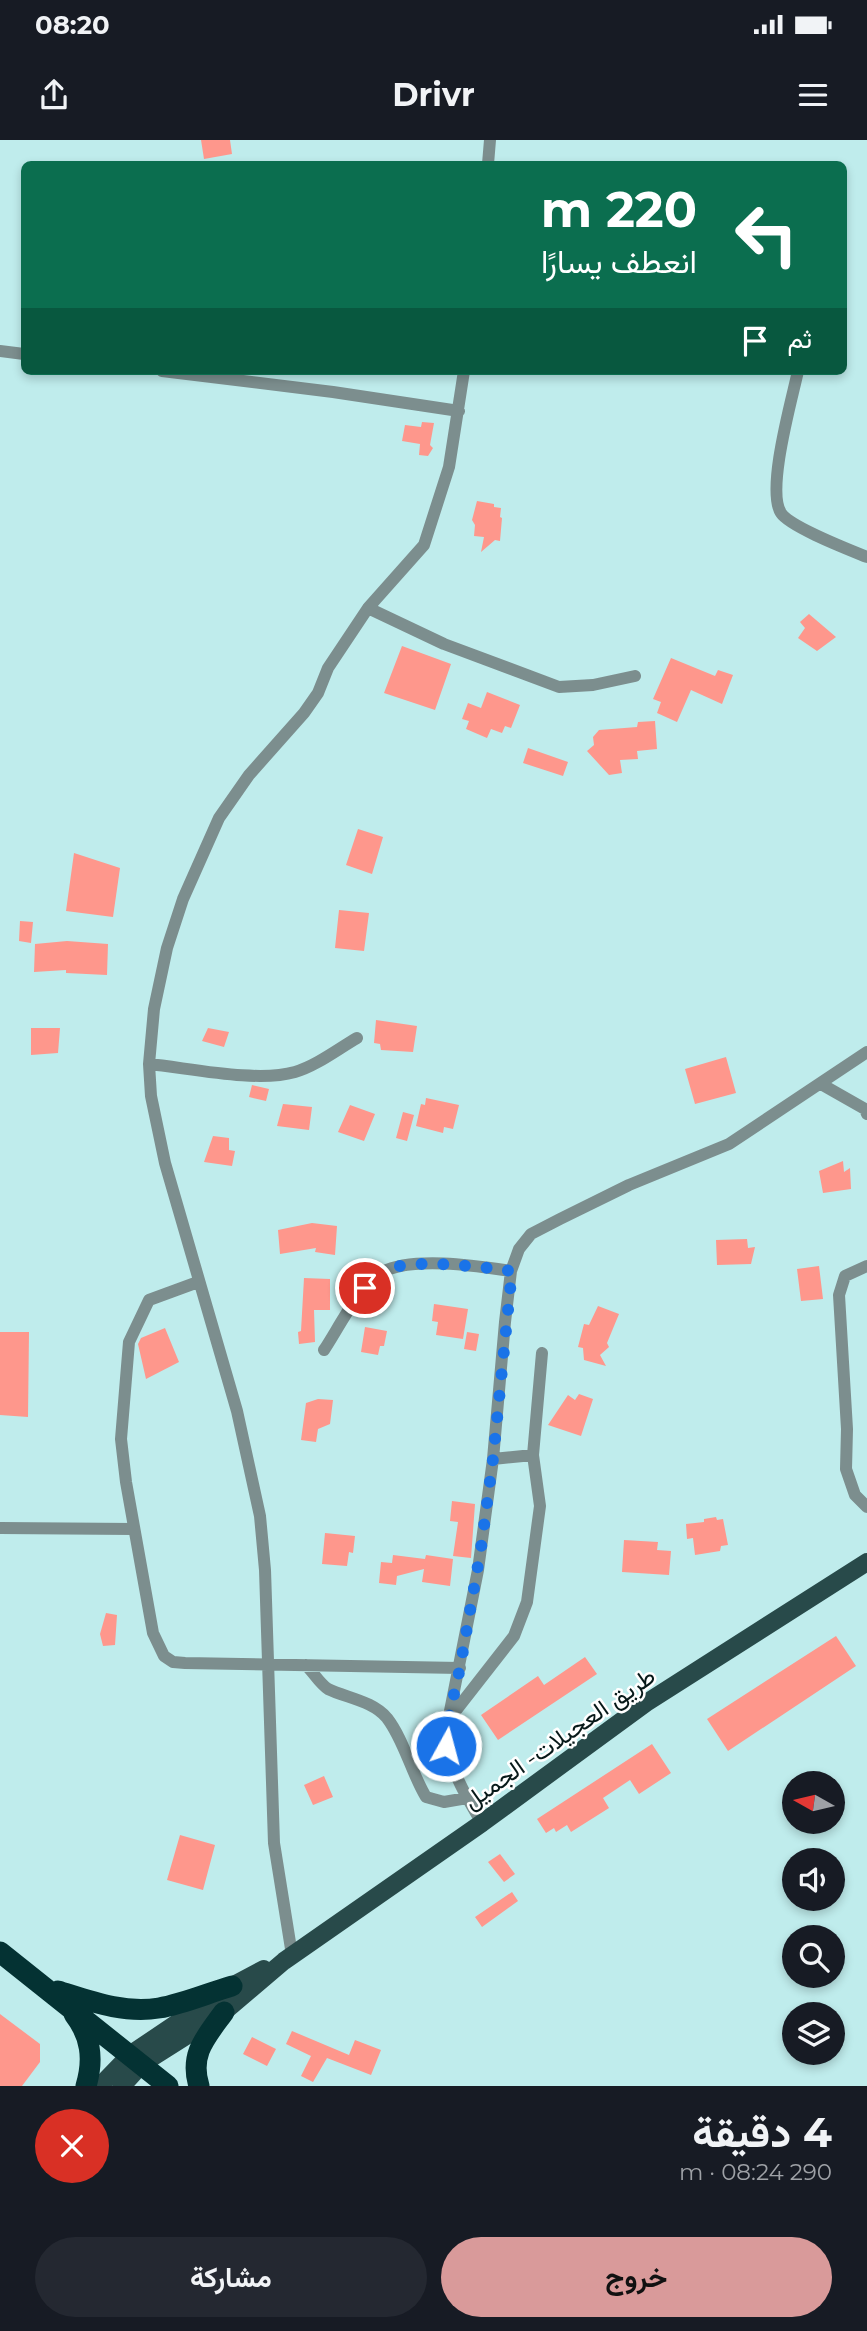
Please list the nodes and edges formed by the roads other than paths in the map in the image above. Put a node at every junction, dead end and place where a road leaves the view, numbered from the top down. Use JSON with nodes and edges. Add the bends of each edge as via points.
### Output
{"nodes":[{"id":1,"x":490,"y":140,"type":"edge"},
{"id":2,"x":488,"y":161,"type":"edge"},
{"id":3,"x":0,"y":351,"type":"edge"},
{"id":4,"x":21,"y":354,"type":"edge"},
{"id":5,"x":195,"y":375,"type":"edge"},
{"id":6,"x":464,"y":375,"type":"edge"},
{"id":7,"x":797,"y":375,"type":"edge"},
{"id":8,"x":459,"y":411,"type":"junction"},
{"id":9,"x":867,"y":557,"type":"edge"},
{"id":10,"x":368,"y":608,"type":"junction"},
{"id":11,"x":635,"y":676,"type":"dead end"},
{"id":12,"x":357,"y":1038,"type":"dead end"},
{"id":13,"x":867,"y":1052,"type":"edge"},
{"id":14,"x":149,"y":1064,"type":"junction"},
{"id":15,"x":821,"y":1084,"type":"junction"},
{"id":16,"x":867,"y":1114,"type":"edge"},
{"id":17,"x":867,"y":1266,"type":"edge"},
{"id":18,"x":512,"y":1271,"type":"junction"},
{"id":19,"x":198,"y":1282,"type":"junction"},
{"id":20,"x":324,"y":1350,"type":"dead end"},
{"id":21,"x":542,"y":1353,"type":"dead end"},
{"id":22,"x":533,"y":1455,"type":"junction"},
{"id":23,"x":493,"y":1459,"type":"junction"},
{"id":24,"x":867,"y":1507,"type":"edge"},
{"id":25,"x":0,"y":1528,"type":"edge"},
{"id":26,"x":134,"y":1529,"type":"junction"},
{"id":27,"x":867,"y":1562,"type":"edge"},
{"id":28,"x":269,"y":1664,"type":"junction"},
{"id":29,"x":306,"y":1665,"type":"junction"},
{"id":30,"x":460,"y":1668,"type":"junction"},
{"id":31,"x":448,"y":1721,"type":"junction"},
{"id":32,"x":467,"y":1798,"type":"junction"},
{"id":33,"x":482,"y":1823,"type":"junction"},
{"id":34,"x":0,"y":1952,"type":"edge"},
{"id":35,"x":288,"y":1958,"type":"junction"},
{"id":36,"x":232,"y":1986,"type":"junction"},
{"id":37,"x":46,"y":1987,"type":"junction"},
{"id":38,"x":64,"y":2001,"type":"junction"},
{"id":39,"x":224,"y":2012,"type":"junction"},
{"id":40,"x":137,"y":2059,"type":"junction"},
{"id":41,"x":86,"y":2086,"type":"edge"},
{"id":42,"x":100,"y":2086,"type":"edge"},
{"id":43,"x":122,"y":2086,"type":"edge"},
{"id":44,"x":167,"y":2086,"type":"edge"},
{"id":45,"x":199,"y":2086,"type":"edge"}],
"edges":[{"from":1,"to":2,"type":"street"},
{"from":3,"to":4,"type":"street"},
{"from":5,"to":8,"type":"street"},
{"from":6,"to":8,"type":"street"},
{"from":7,"to":9,"type":"street","via":[[776,475],[781,513]]},
{"from":8,"to":10,"type":"street","via":[[449,467],[424,545]]},
{"from":10,"to":11,"type":"street","via":[[444,644],[559,687]]},
{"from":10,"to":14,"type":"street","via":[[304,713],[249,775],[219,818],[167,948]]},
{"from":12,"to":14,"type":"street","via":[[298,1071],[281,1075]]},
{"from":13,"to":15,"type":"street"},
{"from":14,"to":19,"type":"street","via":[[165,1163]]},
{"from":15,"to":16,"type":"street"},
{"from":15,"to":18,"type":"street","via":[[729,1144],[629,1185],[531,1234],[519,1249]]},
{"from":17,"to":24,"type":"street","via":[[845,1276],[839,1295],[846,1469],[855,1495]]},
{"from":18,"to":20,"type":"street","via":[[424,1265],[380,1272]]},
{"from":18,"to":23,"type":"street"},
{"from":19,"to":26,"type":"street","via":[[149,1300],[129,1342],[121,1438]]},
{"from":19,"to":28,"type":"street","via":[[251,1468],[265,1570]]},
{"from":21,"to":22,"type":"street"},
{"from":22,"to":23,"type":"street"},
{"from":22,"to":31,"type":"street","via":[[540,1506],[527,1602],[514,1636]]},
{"from":23,"to":30,"type":"street"},
{"from":25,"to":26,"type":"street"},
{"from":26,"to":28,"type":"street","via":[[153,1633],[164,1656],[185,1663]]},
{"from":27,"to":33,"type":"main road","name":"طريق العجيلات- الجميل","via":[[646,1703]]},
{"from":28,"to":29,"type":"street"},
{"from":28,"to":35,"type":"street","via":[[274,1843]]},
{"from":29,"to":30,"type":"street"},
{"from":29,"to":32,"type":"street","via":[[326,1688],[386,1717],[426,1797],[444,1802]]},
{"from":30,"to":31,"type":"street"},
{"from":31,"to":32,"type":"street","via":[[448,1756]]},
{"from":32,"to":33,"type":"street"},
{"from":33,"to":35,"type":"main road","name":"طريق العجيلات- الجميل"},
{"from":34,"to":37,"type":"highway"},
{"from":35,"to":36,"type":"main road"},
{"from":35,"to":39,"type":"main road"},
{"from":36,"to":37,"type":"highway","via":[[159,2008],[139,2009],[100,2004]]},
{"from":36,"to":40,"type":"main road"},
{"from":37,"to":38,"type":"highway"},
{"from":38,"to":40,"type":"highway"},
{"from":38,"to":41,"type":"highway","via":[[88,2037],[91,2060]]},
{"from":39,"to":40,"type":"main road"},
{"from":39,"to":45,"type":"highway","via":[[196,2053]]},
{"from":40,"to":42,"type":"main road"},
{"from":40,"to":43,"type":"main road"},
{"from":40,"to":44,"type":"highway"}]}
